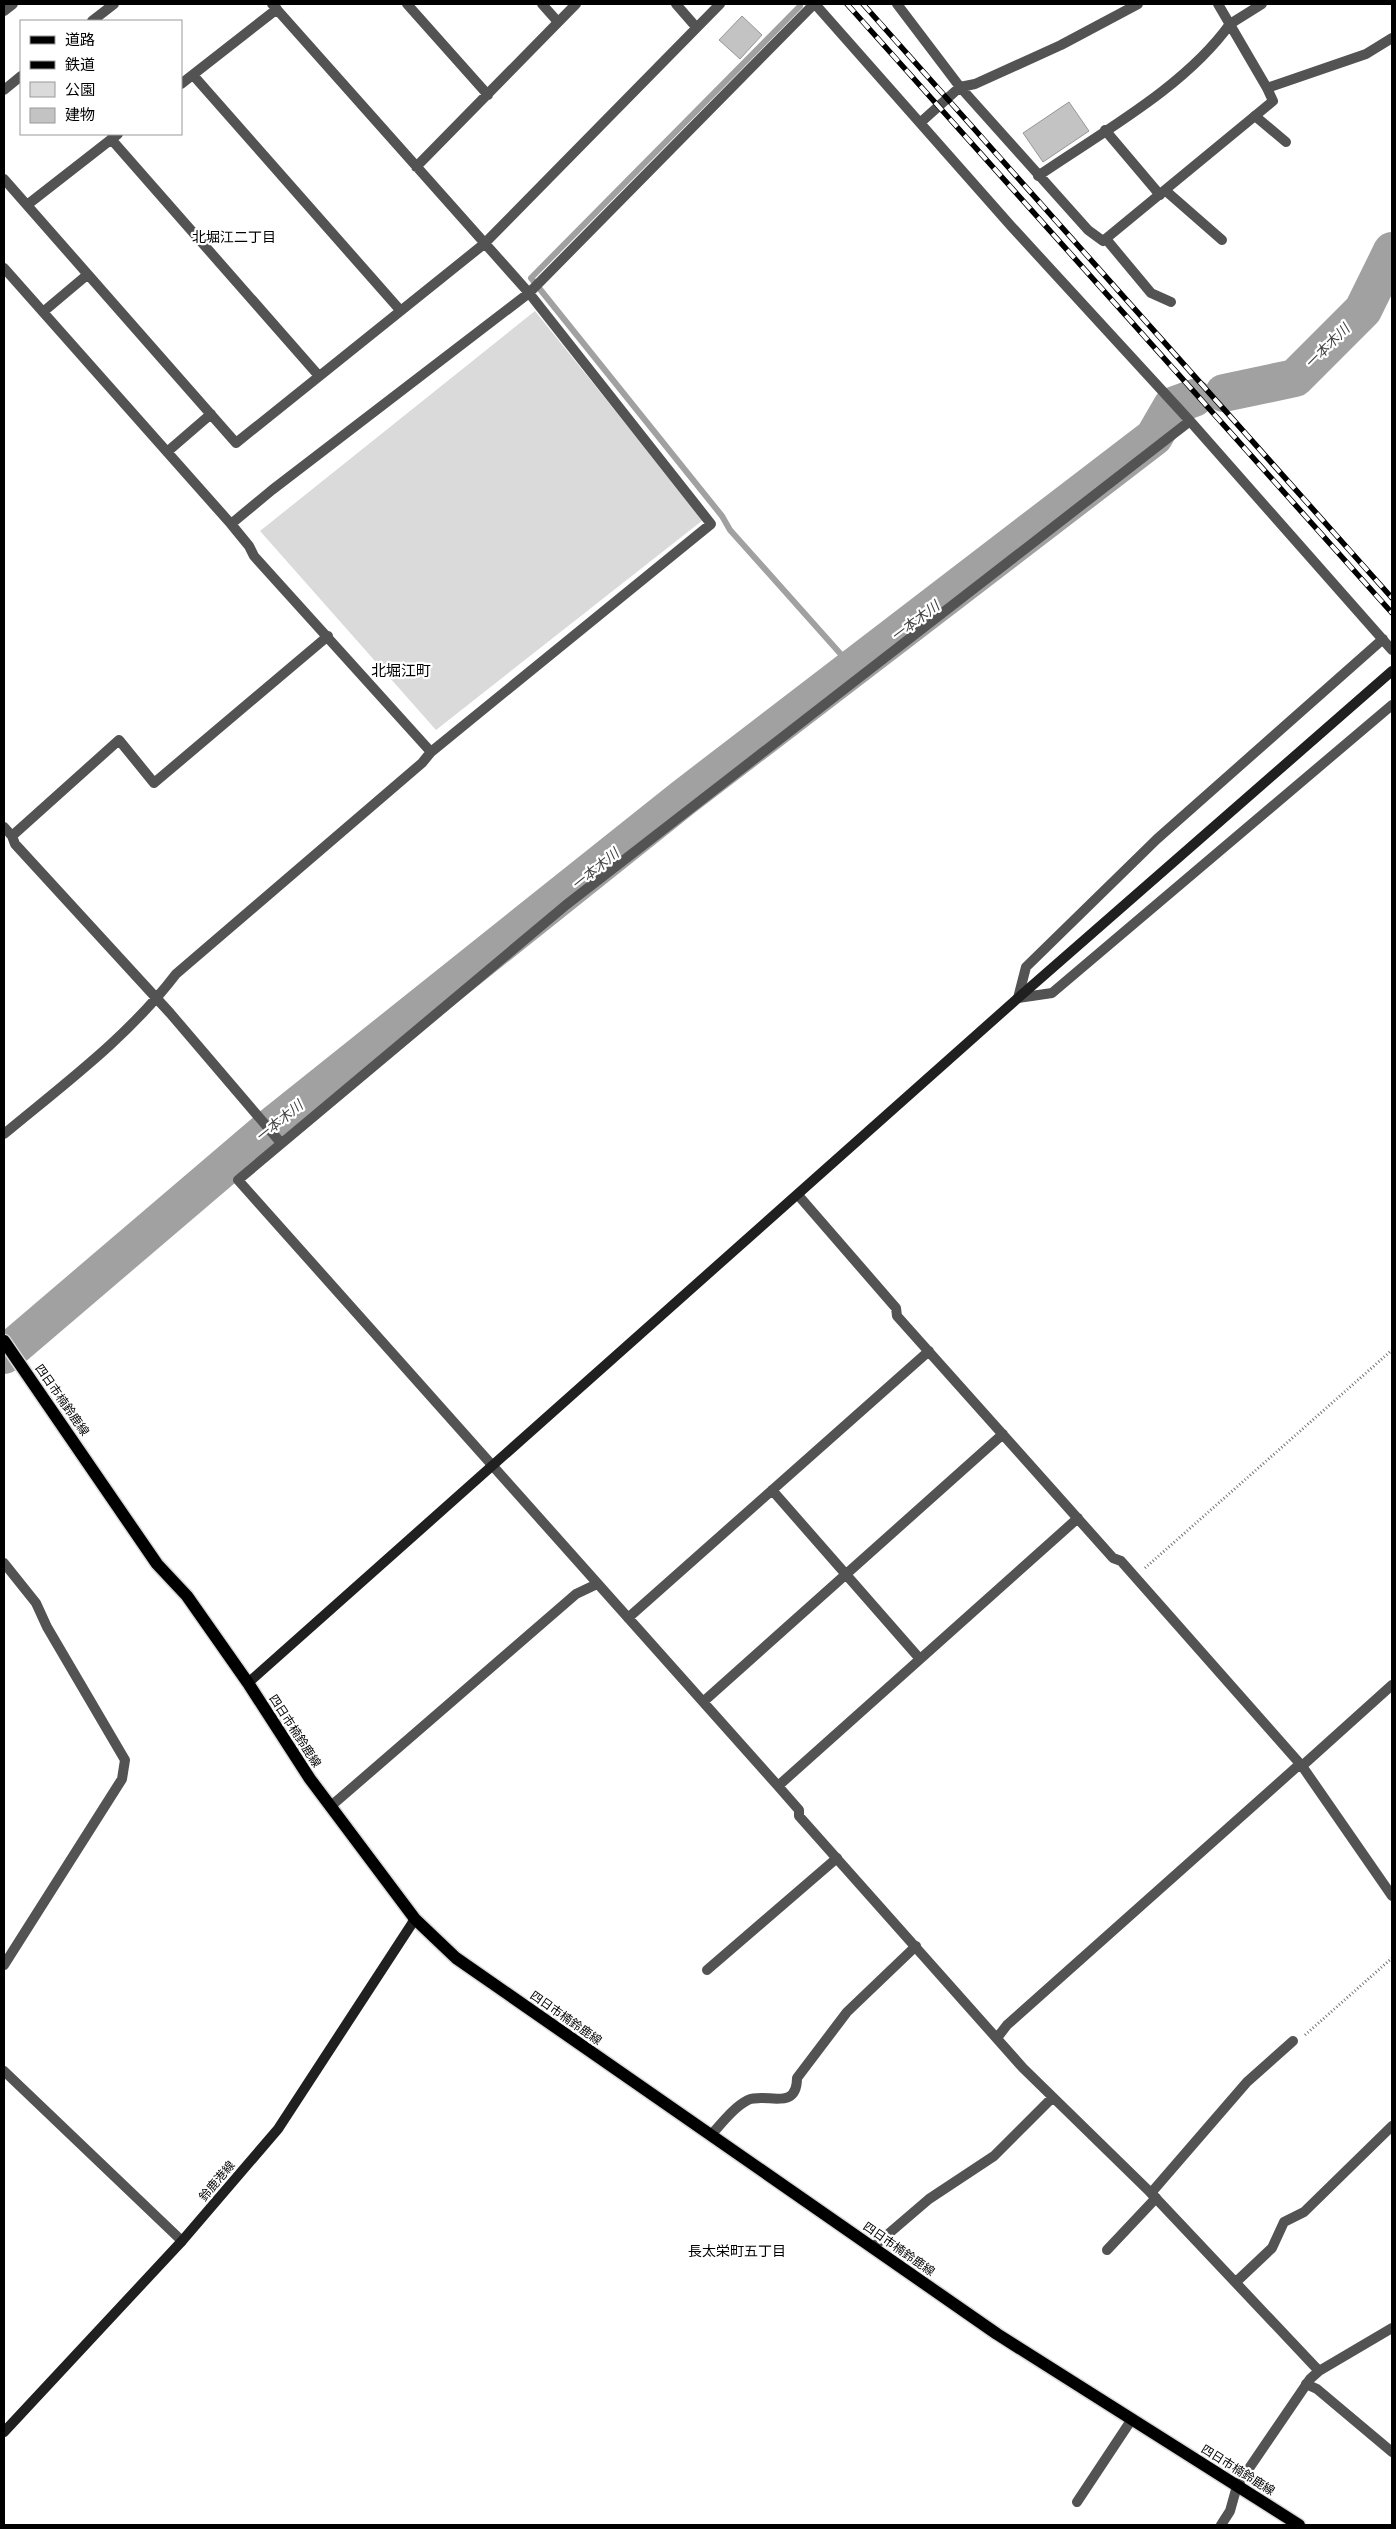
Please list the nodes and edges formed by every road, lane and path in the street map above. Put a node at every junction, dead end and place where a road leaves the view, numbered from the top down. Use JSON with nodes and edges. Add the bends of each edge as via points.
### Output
{"nodes":[{"id":1,"x":14,"y":4,"type":"edge"},
{"id":2,"x":114,"y":4,"type":"edge"},
{"id":3,"x":407,"y":4,"type":"edge"},
{"id":4,"x":542,"y":4,"type":"edge"},
{"id":5,"x":576,"y":4,"type":"edge"},
{"id":6,"x":676,"y":4,"type":"edge"},
{"id":7,"x":720,"y":4,"type":"edge"},
{"id":8,"x":815,"y":4,"type":"edge"},
{"id":9,"x":897,"y":4,"type":"edge"},
{"id":10,"x":1138,"y":4,"type":"edge"},
{"id":11,"x":1218,"y":4,"type":"edge"},
{"id":12,"x":1262,"y":4,"type":"edge"},
{"id":13,"x":274,"y":6,"type":"edge"},
{"id":14,"x":4,"y":11,"type":"edge"},
{"id":15,"x":93,"y":20,"type":"edge"},
{"id":16,"x":558,"y":22,"type":"junction"},
{"id":17,"x":1230,"y":24,"type":"junction"},
{"id":18,"x":696,"y":27,"type":"junction"},
{"id":19,"x":1392,"y":38,"type":"edge"},
{"id":20,"x":193,"y":75,"type":"junction"},
{"id":21,"x":20,"y":77,"type":"edge"},
{"id":22,"x":182,"y":83,"type":"edge"},
{"id":23,"x":960,"y":87,"type":"junction"},
{"id":24,"x":1267,"y":88,"type":"junction"},
{"id":25,"x":4,"y":90,"type":"edge"},
{"id":26,"x":488,"y":95,"type":"junction"},
{"id":27,"x":1255,"y":116,"type":"junction"},
{"id":28,"x":921,"y":122,"type":"junction"},
{"id":29,"x":1105,"y":130,"type":"junction"},
{"id":30,"x":115,"y":136,"type":"edge"},
{"id":31,"x":1286,"y":142,"type":"dead end"},
{"id":32,"x":416,"y":167,"type":"junction"},
{"id":33,"x":1038,"y":176,"type":"junction"},
{"id":34,"x":4,"y":179,"type":"edge"},
{"id":35,"x":1163,"y":193,"type":"junction"},
{"id":36,"x":27,"y":205,"type":"junction"},
{"id":37,"x":1106,"y":239,"type":"junction"},
{"id":38,"x":1222,"y":240,"type":"dead end"},
{"id":39,"x":484,"y":244,"type":"junction"},
{"id":40,"x":4,"y":268,"type":"edge"},
{"id":41,"x":87,"y":275,"type":"junction"},
{"id":42,"x":534,"y":287,"type":"junction"},
{"id":43,"x":1171,"y":302,"type":"dead end"},
{"id":44,"x":400,"y":310,"type":"junction"},
{"id":45,"x":43,"y":312,"type":"junction"},
{"id":46,"x":319,"y":376,"type":"junction"},
{"id":47,"x":211,"y":414,"type":"junction"},
{"id":48,"x":1190,"y":421,"type":"junction"},
{"id":49,"x":167,"y":452,"type":"junction"},
{"id":50,"x":231,"y":524,"type":"junction"},
{"id":51,"x":328,"y":636,"type":"junction"},
{"id":52,"x":1382,"y":639,"type":"junction"},
{"id":53,"x":1392,"y":650,"type":"edge"},
{"id":54,"x":1392,"y":671,"type":"edge"},
{"id":55,"x":1392,"y":705,"type":"edge"},
{"id":56,"x":431,"y":752,"type":"junction"},
{"id":57,"x":4,"y":827,"type":"edge"},
{"id":58,"x":12,"y":836,"type":"junction"},
{"id":59,"x":1018,"y":998,"type":"junction"},
{"id":60,"x":156,"y":1000,"type":"junction"},
{"id":61,"x":4,"y":1134,"type":"edge"},
{"id":62,"x":280,"y":1143,"type":"junction"},
{"id":63,"x":798,"y":1195,"type":"junction"},
{"id":64,"x":4,"y":1341,"type":"edge"},
{"id":65,"x":1392,"y":1350,"type":"edge"},
{"id":66,"x":929,"y":1351,"type":"junction"},
{"id":67,"x":1003,"y":1434,"type":"junction"},
{"id":68,"x":492,"y":1467,"type":"junction"},
{"id":69,"x":772,"y":1490,"type":"junction"},
{"id":70,"x":1078,"y":1518,"type":"junction"},
{"id":71,"x":4,"y":1563,"type":"edge"},
{"id":72,"x":846,"y":1574,"type":"junction"},
{"id":73,"x":1135,"y":1577,"type":"junction"},
{"id":74,"x":597,"y":1584,"type":"junction"},
{"id":75,"x":628,"y":1618,"type":"junction"},
{"id":76,"x":920,"y":1659,"type":"junction"},
{"id":77,"x":248,"y":1683,"type":"junction"},
{"id":78,"x":1392,"y":1685,"type":"edge"},
{"id":79,"x":703,"y":1702,"type":"junction"},
{"id":80,"x":1301,"y":1765,"type":"junction"},
{"id":81,"x":778,"y":1786,"type":"junction"},
{"id":82,"x":330,"y":1806,"type":"junction"},
{"id":83,"x":837,"y":1858,"type":"junction"},
{"id":84,"x":1392,"y":1896,"type":"edge"},
{"id":85,"x":415,"y":1919,"type":"junction"},
{"id":86,"x":916,"y":1946,"type":"junction"},
{"id":87,"x":1392,"y":1958,"type":"edge"},
{"id":88,"x":4,"y":1965,"type":"edge"},
{"id":89,"x":708,"y":1970,"type":"dead end"},
{"id":90,"x":997,"y":2038,"type":"junction"},
{"id":91,"x":1293,"y":2041,"type":"joint"},
{"id":92,"x":4,"y":2071,"type":"edge"},
{"id":93,"x":1052,"y":2098,"type":"junction"},
{"id":94,"x":1392,"y":2126,"type":"edge"},
{"id":95,"x":711,"y":2135,"type":"junction"},
{"id":96,"x":1153,"y":2196,"type":"junction"},
{"id":97,"x":182,"y":2241,"type":"junction"},
{"id":98,"x":873,"y":2248,"type":"junction"},
{"id":99,"x":1107,"y":2250,"type":"dead end"},
{"id":100,"x":1236,"y":2282,"type":"junction"},
{"id":101,"x":1391,"y":2331,"type":"edge"},
{"id":102,"x":1319,"y":2371,"type":"junction"},
{"id":103,"x":1306,"y":2384,"type":"junction"},
{"id":104,"x":1132,"y":2419,"type":"junction"},
{"id":105,"x":4,"y":2432,"type":"edge"},
{"id":106,"x":1392,"y":2452,"type":"edge"},
{"id":107,"x":1237,"y":2486,"type":"junction"},
{"id":108,"x":1077,"y":2502,"type":"dead end"},
{"id":109,"x":1222,"y":2525,"type":"edge"},
{"id":110,"x":1299,"y":2525,"type":"edge"}],
"edges":[{"from":1,"to":14,"type":"street"},
{"from":2,"to":15,"type":"street"},
{"from":3,"to":26,"type":"street"},
{"from":4,"to":16,"type":"street"},
{"from":5,"to":16,"type":"street"},
{"from":6,"to":18,"type":"street"},
{"from":7,"to":18,"type":"street"},
{"from":8,"to":28,"type":"street"},
{"from":8,"to":42,"type":"street"},
{"from":9,"to":23,"type":"street"},
{"from":10,"to":23,"type":"street","via":[[1061,45],[975,84]]},
{"from":11,"to":17,"type":"street"},
{"from":12,"to":17,"type":"street"},
{"from":13,"to":20,"type":"street"},
{"from":13,"to":32,"type":"street"},
{"from":16,"to":26,"type":"street"},
{"from":17,"to":24,"type":"street"},
{"from":17,"to":29,"type":"street","via":[[1222,36],[1180,76]]},
{"from":18,"to":39,"type":"street"},
{"from":19,"to":24,"type":"street","via":[[1366,54]]},
{"from":20,"to":22,"type":"street"},
{"from":20,"to":44,"type":"street"},
{"from":21,"to":25,"type":"street"},
{"from":23,"to":28,"type":"street"},
{"from":23,"to":33,"type":"street"},
{"from":24,"to":27,"type":"street","via":[[1273,101]]},
{"from":26,"to":32,"type":"street"},
{"from":27,"to":31,"type":"street"},
{"from":27,"to":35,"type":"street"},
{"from":28,"to":48,"type":"street","via":[[1011,226]]},
{"from":29,"to":33,"type":"street"},
{"from":29,"to":35,"type":"street"},
{"from":30,"to":36,"type":"street"},
{"from":30,"to":46,"type":"street"},
{"from":32,"to":39,"type":"street"},
{"from":33,"to":37,"type":"street","via":[[1088,230],[1103,241]]},
{"from":34,"to":36,"type":"street"},
{"from":35,"to":37,"type":"street"},
{"from":35,"to":38,"type":"street"},
{"from":36,"to":41,"type":"street"},
{"from":37,"to":43,"type":"street","via":[[1151,293]]},
{"from":39,"to":42,"type":"street"},
{"from":39,"to":44,"type":"street"},
{"from":40,"to":45,"type":"street"},
{"from":41,"to":45,"type":"street"},
{"from":41,"to":47,"type":"street"},
{"from":42,"to":50,"type":"street"},
{"from":42,"to":56,"type":"street","via":[[711,524]]},
{"from":44,"to":46,"type":"street"},
{"from":45,"to":49,"type":"street"},
{"from":46,"to":47,"type":"street","via":[[236,443]]},
{"from":47,"to":49,"type":"street"},
{"from":48,"to":52,"type":"street"},
{"from":48,"to":62,"type":"street","via":[[566,905]]},
{"from":49,"to":50,"type":"street"},
{"from":50,"to":51,"type":"street","via":[[254,556]]},
{"from":51,"to":56,"type":"street"},
{"from":51,"to":58,"type":"street","via":[[154,783],[119,740]]},
{"from":52,"to":53,"type":"street"},
{"from":52,"to":59,"type":"street","via":[[1129,866],[1026,968]]},
{"from":54,"to":59,"type":"street"},
{"from":55,"to":59,"type":"street","via":[[1052,994]]},
{"from":56,"to":60,"type":"street","via":[[176,974]]},
{"from":57,"to":58,"type":"street"},
{"from":58,"to":60,"type":"street","via":[[15,844]]},
{"from":59,"to":63,"type":"street"},
{"from":60,"to":61,"type":"street","via":[[124,1034]]},
{"from":60,"to":62,"type":"street"},
{"from":62,"to":68,"type":"street","via":[[238,1180]]},
{"from":63,"to":66,"type":"street"},
{"from":63,"to":68,"type":"street"},
{"from":64,"to":77,"type":"main road","name":"四日市楠鈴鹿線","via":[[157,1564],[187,1596]]},
{"from":65,"to":73,"type":"path"},
{"from":66,"to":67,"type":"street"},
{"from":66,"to":69,"type":"street"},
{"from":67,"to":70,"type":"street"},
{"from":67,"to":72,"type":"street"},
{"from":68,"to":74,"type":"street"},
{"from":68,"to":77,"type":"street"},
{"from":69,"to":72,"type":"street"},
{"from":69,"to":75,"type":"street"},
{"from":70,"to":73,"type":"street","via":[[1113,1558],[1121,1561]]},
{"from":70,"to":76,"type":"street"},
{"from":71,"to":88,"type":"street","via":[[36,1603],[125,1760],[122,1779]]},
{"from":72,"to":76,"type":"street"},
{"from":72,"to":79,"type":"street"},
{"from":73,"to":80,"type":"street"},
{"from":74,"to":75,"type":"street"},
{"from":74,"to":82,"type":"street","via":[[576,1594]]},
{"from":75,"to":79,"type":"street"},
{"from":76,"to":81,"type":"street"},
{"from":77,"to":82,"type":"main road","name":"四日市楠鈴鹿線"},
{"from":78,"to":80,"type":"street"},
{"from":79,"to":81,"type":"street"},
{"from":80,"to":84,"type":"street"},
{"from":80,"to":90,"type":"street"},
{"from":81,"to":83,"type":"street","via":[[799,1810],[799,1816]]},
{"from":82,"to":85,"type":"main road","name":"四日市楠鈴鹿線"},
{"from":83,"to":86,"type":"street"},
{"from":83,"to":89,"type":"street"},
{"from":85,"to":95,"type":"main road","name":"四日市楠鈴鹿線","via":[[456,1958]]},
{"from":85,"to":97,"type":"street","name":"鈴鹿港線","via":[[278,2129]]},
{"from":86,"to":90,"type":"street"},
{"from":86,"to":95,"type":"street","via":[[847,2012],[797,2078],[797,2088],[792,2095],[782,2100],[748,2100]]},
{"from":87,"to":91,"type":"path","via":[[1299,2040]]},
{"from":90,"to":93,"type":"street"},
{"from":91,"to":96,"type":"street","via":[[1247,2082]]},
{"from":92,"to":97,"type":"street"},
{"from":93,"to":96,"type":"street"},
{"from":93,"to":98,"type":"street","via":[[994,2156],[929,2199]]},
{"from":94,"to":100,"type":"street","via":[[1304,2212],[1284,2222],[1272,2248]]},
{"from":95,"to":98,"type":"main road","name":"四日市楠鈴鹿線"},
{"from":96,"to":99,"type":"street"},
{"from":96,"to":100,"type":"street"},
{"from":97,"to":105,"type":"street","name":"鈴鹿港線"},
{"from":98,"to":104,"type":"main road","name":"四日市楠鈴鹿線","via":[[997,2334]]},
{"from":100,"to":102,"type":"street"},
{"from":101,"to":102,"type":"street"},
{"from":102,"to":103,"type":"street"},
{"from":103,"to":106,"type":"street","via":[[1317,2389]]},
{"from":103,"to":107,"type":"street"},
{"from":104,"to":107,"type":"main road","name":"四日市楠鈴鹿線"},
{"from":104,"to":108,"type":"street"},
{"from":107,"to":109,"type":"street"},
{"from":107,"to":110,"type":"main road","name":"四日市楠鈴鹿線"}]}
